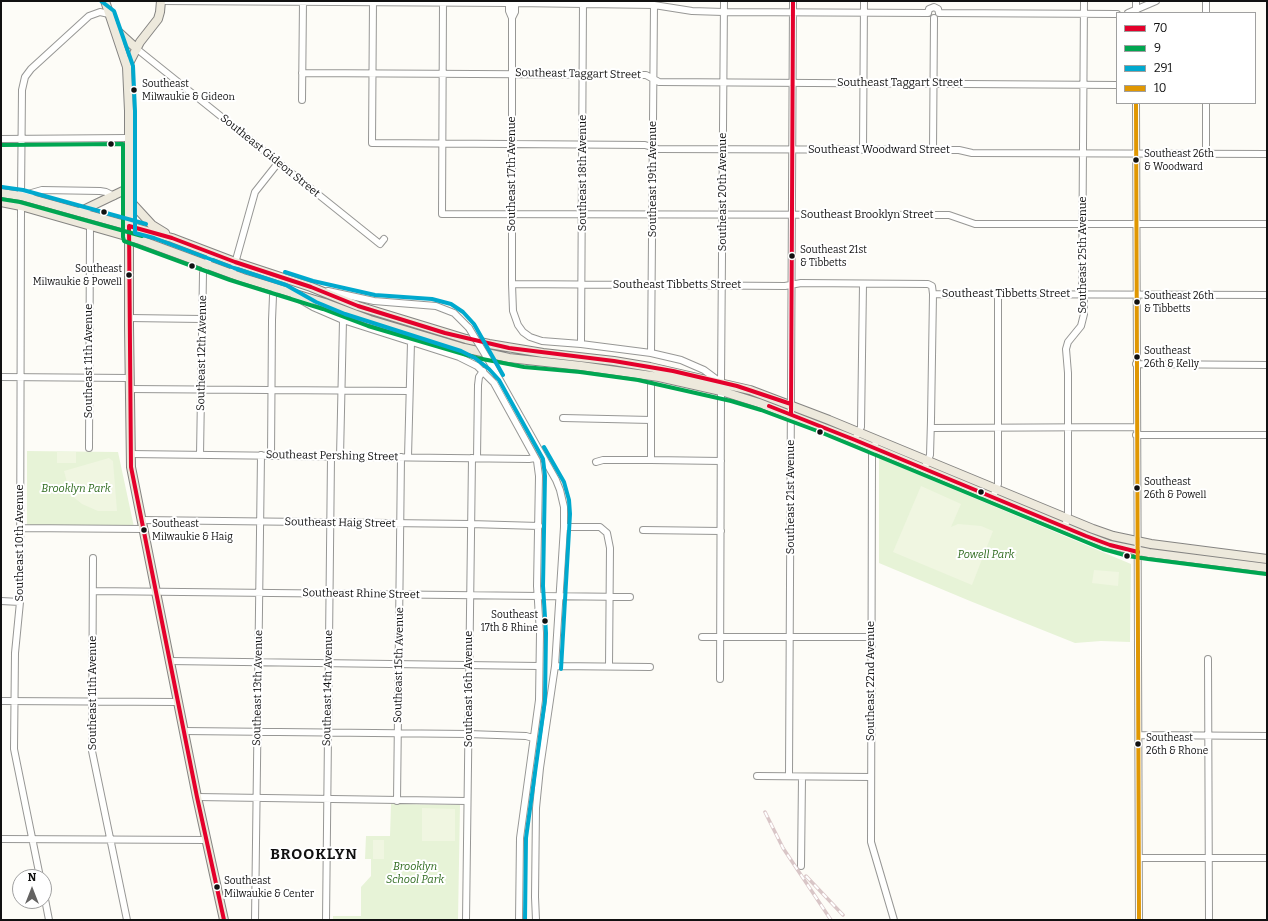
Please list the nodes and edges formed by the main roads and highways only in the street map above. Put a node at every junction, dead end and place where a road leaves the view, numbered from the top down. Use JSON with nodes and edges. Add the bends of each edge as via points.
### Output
{"nodes":[{"id":1,"x":105,"y":1,"type":"edge"},
{"id":2,"x":162,"y":1,"type":"edge"},
{"id":3,"x":113,"y":28,"type":"junction"},
{"id":4,"x":137,"y":49,"type":"junction"},
{"id":5,"x":127,"y":67,"type":"junction"},
{"id":6,"x":129,"y":188,"type":"junction"},
{"id":7,"x":1,"y":193,"type":"edge"},
{"id":8,"x":21,"y":196,"type":"junction"},
{"id":9,"x":31,"y":199,"type":"junction"},
{"id":10,"x":129,"y":200,"type":"junction"},
{"id":11,"x":5,"y":203,"type":"edge"},
{"id":12,"x":21,"y":206,"type":"junction"},
{"id":13,"x":79,"y":212,"type":"junction"},
{"id":14,"x":129,"y":226,"type":"junction"},
{"id":15,"x":129,"y":237,"type":"junction"},
{"id":16,"x":172,"y":238,"type":"junction"},
{"id":17,"x":1267,"y":559,"type":"edge"},
{"id":18,"x":1267,"y":568,"type":"edge"},
{"id":19,"x":224,"y":920,"type":"edge"}],
"edges":[{"from":1,"to":3,"type":"main road"},
{"from":2,"to":4,"type":"main road","via":[[158,19]]},
{"from":3,"to":4,"type":"main road"},
{"from":3,"to":5,"type":"main road"},
{"from":4,"to":5,"type":"main road"},
{"from":5,"to":6,"type":"main road"},
{"from":6,"to":10,"type":"main road"},
{"from":6,"to":13,"type":"main road"},
{"from":7,"to":8,"type":"main road"},
{"from":8,"to":9,"type":"main road"},
{"from":8,"to":11,"type":"main road"},
{"from":9,"to":12,"type":"main road"},
{"from":9,"to":13,"type":"main road"},
{"from":10,"to":14,"type":"main road"},
{"from":10,"to":16,"type":"main road","via":[[152,225]]},
{"from":11,"to":12,"type":"main road"},
{"from":12,"to":15,"type":"main road"},
{"from":13,"to":14,"type":"main road"},
{"from":14,"to":15,"type":"main road"},
{"from":14,"to":16,"type":"main road"},
{"from":15,"to":18,"type":"main road","via":[[382,324],[478,352],[525,361],[639,374],[759,402],[1110,545],[1138,552]]},
{"from":15,"to":19,"type":"main road","via":[[131,467]]},
{"from":16,"to":17,"type":"main road","via":[[392,318],[472,340],[543,353],[650,367],[750,390],[791,404],[1104,533],[1138,542]]}]}
